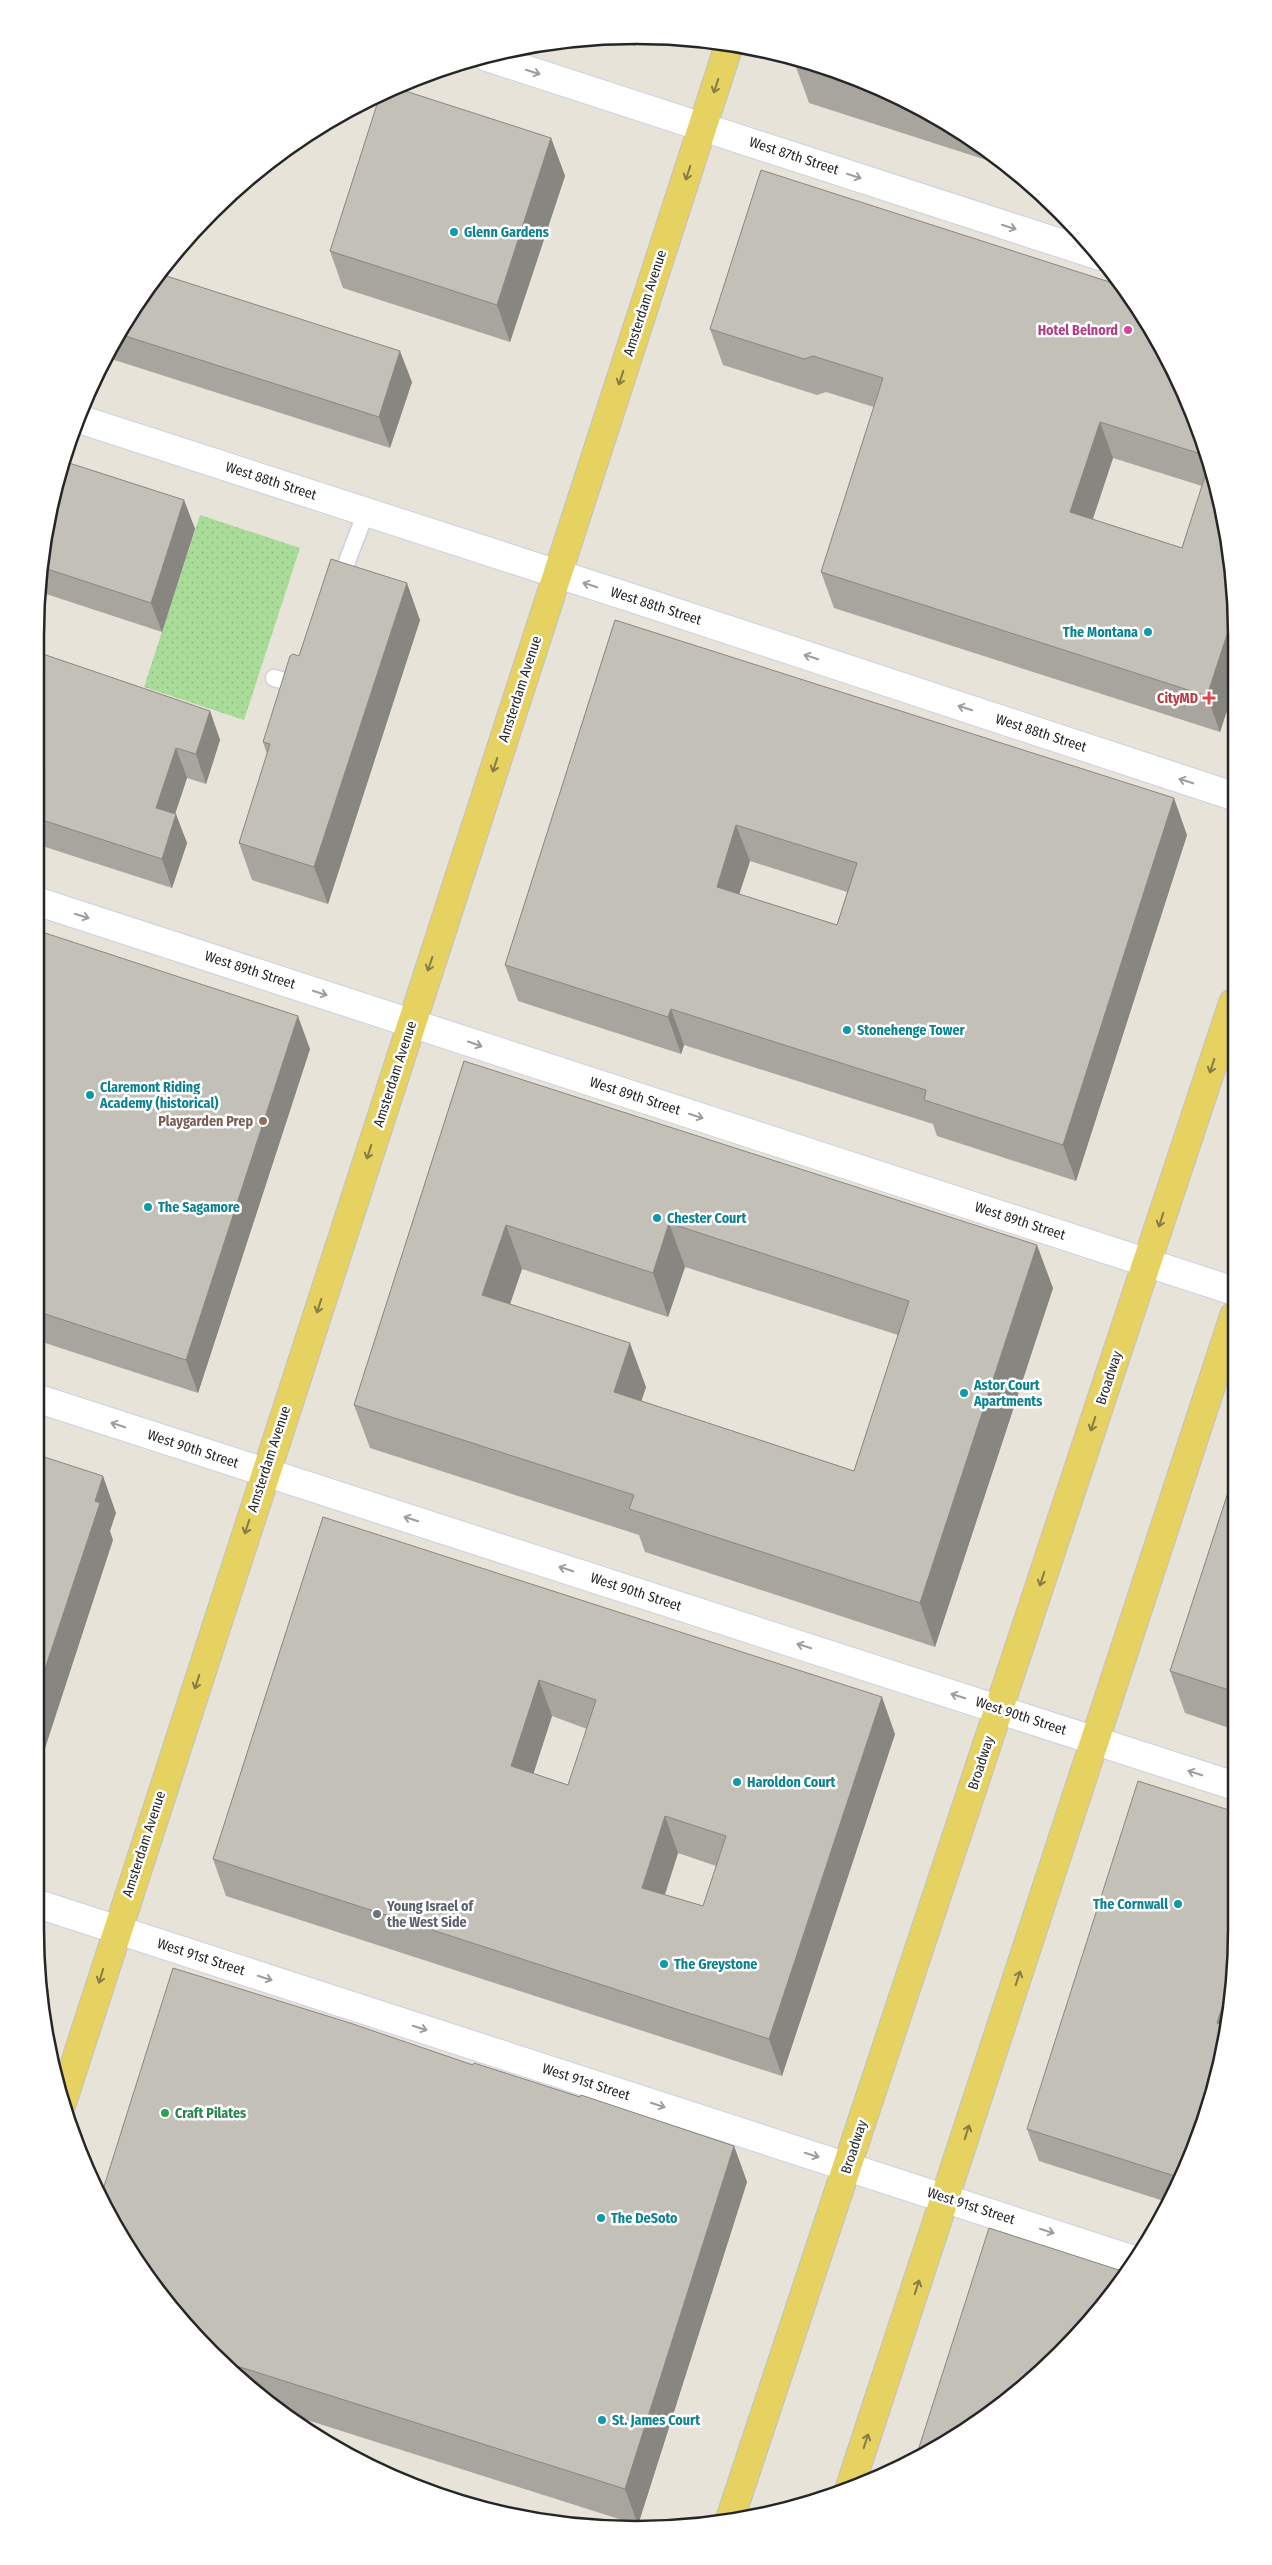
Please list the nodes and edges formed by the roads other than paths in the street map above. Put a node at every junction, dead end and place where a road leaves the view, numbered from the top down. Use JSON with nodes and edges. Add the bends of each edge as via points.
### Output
{"nodes":[{"id":1,"x":727,"y":51,"type":"edge"},
{"id":2,"x":498,"y":60,"type":"edge"},
{"id":3,"x":702,"y":127,"type":"junction"},
{"id":4,"x":1086,"y":251,"type":"edge"},
{"id":5,"x":85,"y":421,"type":"edge"},
{"id":6,"x":366,"y":512,"type":"junction"},
{"id":7,"x":557,"y":574,"type":"junction"},
{"id":8,"x":331,"y":604,"type":"edge"},
{"id":9,"x":306,"y":667,"type":"edge"},
{"id":10,"x":274,"y":678,"type":"dead end"},
{"id":11,"x":1228,"y":795,"type":"edge"},
{"id":12,"x":44,"y":904,"type":"edge"},
{"id":13,"x":1228,"y":1018,"type":"edge"},
{"id":14,"x":411,"y":1022,"type":"junction"},
{"id":15,"x":1147,"y":1262,"type":"junction"},
{"id":16,"x":1228,"y":1288,"type":"edge"},
{"id":17,"x":1228,"y":1334,"type":"edge"},
{"id":18,"x":44,"y":1401,"type":"edge"},
{"id":19,"x":265,"y":1472,"type":"junction"},
{"id":20,"x":999,"y":1709,"type":"junction"},
{"id":21,"x":1096,"y":1740,"type":"junction"},
{"id":22,"x":1228,"y":1784,"type":"edge"},
{"id":23,"x":44,"y":1906,"type":"edge"},
{"id":24,"x":116,"y":1930,"type":"junction"},
{"id":25,"x":66,"y":2089,"type":"edge"},
{"id":26,"x":847,"y":2166,"type":"junction"},
{"id":27,"x":946,"y":2198,"type":"junction"},
{"id":28,"x":1128,"y":2258,"type":"edge"},
{"id":29,"x":852,"y":2480,"type":"edge"},
{"id":30,"x":732,"y":2513,"type":"edge"}],
"edges":[{"from":1,"to":3,"type":"main road","name":"Amsterdam Avenue","one_way":true},
{"from":2,"to":3,"type":"street","name":"West 87th Street","one_way":true},
{"from":3,"to":4,"type":"street","name":"West 87th Street","one_way":true},
{"from":3,"to":7,"type":"main road","name":"Amsterdam Avenue","one_way":true},
{"from":5,"to":6,"type":"street","name":"West 88th Street"},
{"from":6,"to":7,"type":"street","name":"West 88th Street"},
{"from":6,"to":8,"type":"lane"},
{"from":11,"to":7,"type":"street","name":"West 88th Street","one_way":true},
{"from":7,"to":14,"type":"main road","name":"Amsterdam Avenue","one_way":true},
{"from":9,"to":10,"type":"lane","via":[[299,686]]},
{"from":12,"to":14,"type":"street","name":"West 89th Street","one_way":true},
{"from":13,"to":15,"type":"main road","name":"Broadway","one_way":true},
{"from":14,"to":15,"type":"street","name":"West 89th Street","one_way":true},
{"from":14,"to":19,"type":"main road","name":"Amsterdam Avenue","one_way":true},
{"from":15,"to":16,"type":"street","name":"West 89th Street"},
{"from":15,"to":20,"type":"main road","name":"Broadway","one_way":true},
{"from":17,"to":21,"type":"main road"},
{"from":19,"to":18,"type":"street","name":"West 90th Street","one_way":true},
{"from":20,"to":19,"type":"street","name":"West 90th Street","one_way":true},
{"from":19,"to":24,"type":"main road","name":"Amsterdam Avenue","one_way":true},
{"from":20,"to":21,"type":"street","name":"West 90th Street"},
{"from":20,"to":26,"type":"main road","name":"Broadway"},
{"from":22,"to":21,"type":"street","name":"West 90th Street","one_way":true},
{"from":27,"to":21,"type":"main road","one_way":true},
{"from":23,"to":24,"type":"street","name":"West 91st Street"},
{"from":24,"to":25,"type":"main road","name":"Amsterdam Avenue","one_way":true},
{"from":24,"to":26,"type":"street","name":"West 91st Street","one_way":true},
{"from":26,"to":27,"type":"street","name":"West 91st Street"},
{"from":26,"to":30,"type":"main road","name":"Broadway"},
{"from":27,"to":28,"type":"street","name":"West 91st Street","one_way":true},
{"from":29,"to":27,"type":"main road","one_way":true}]}
